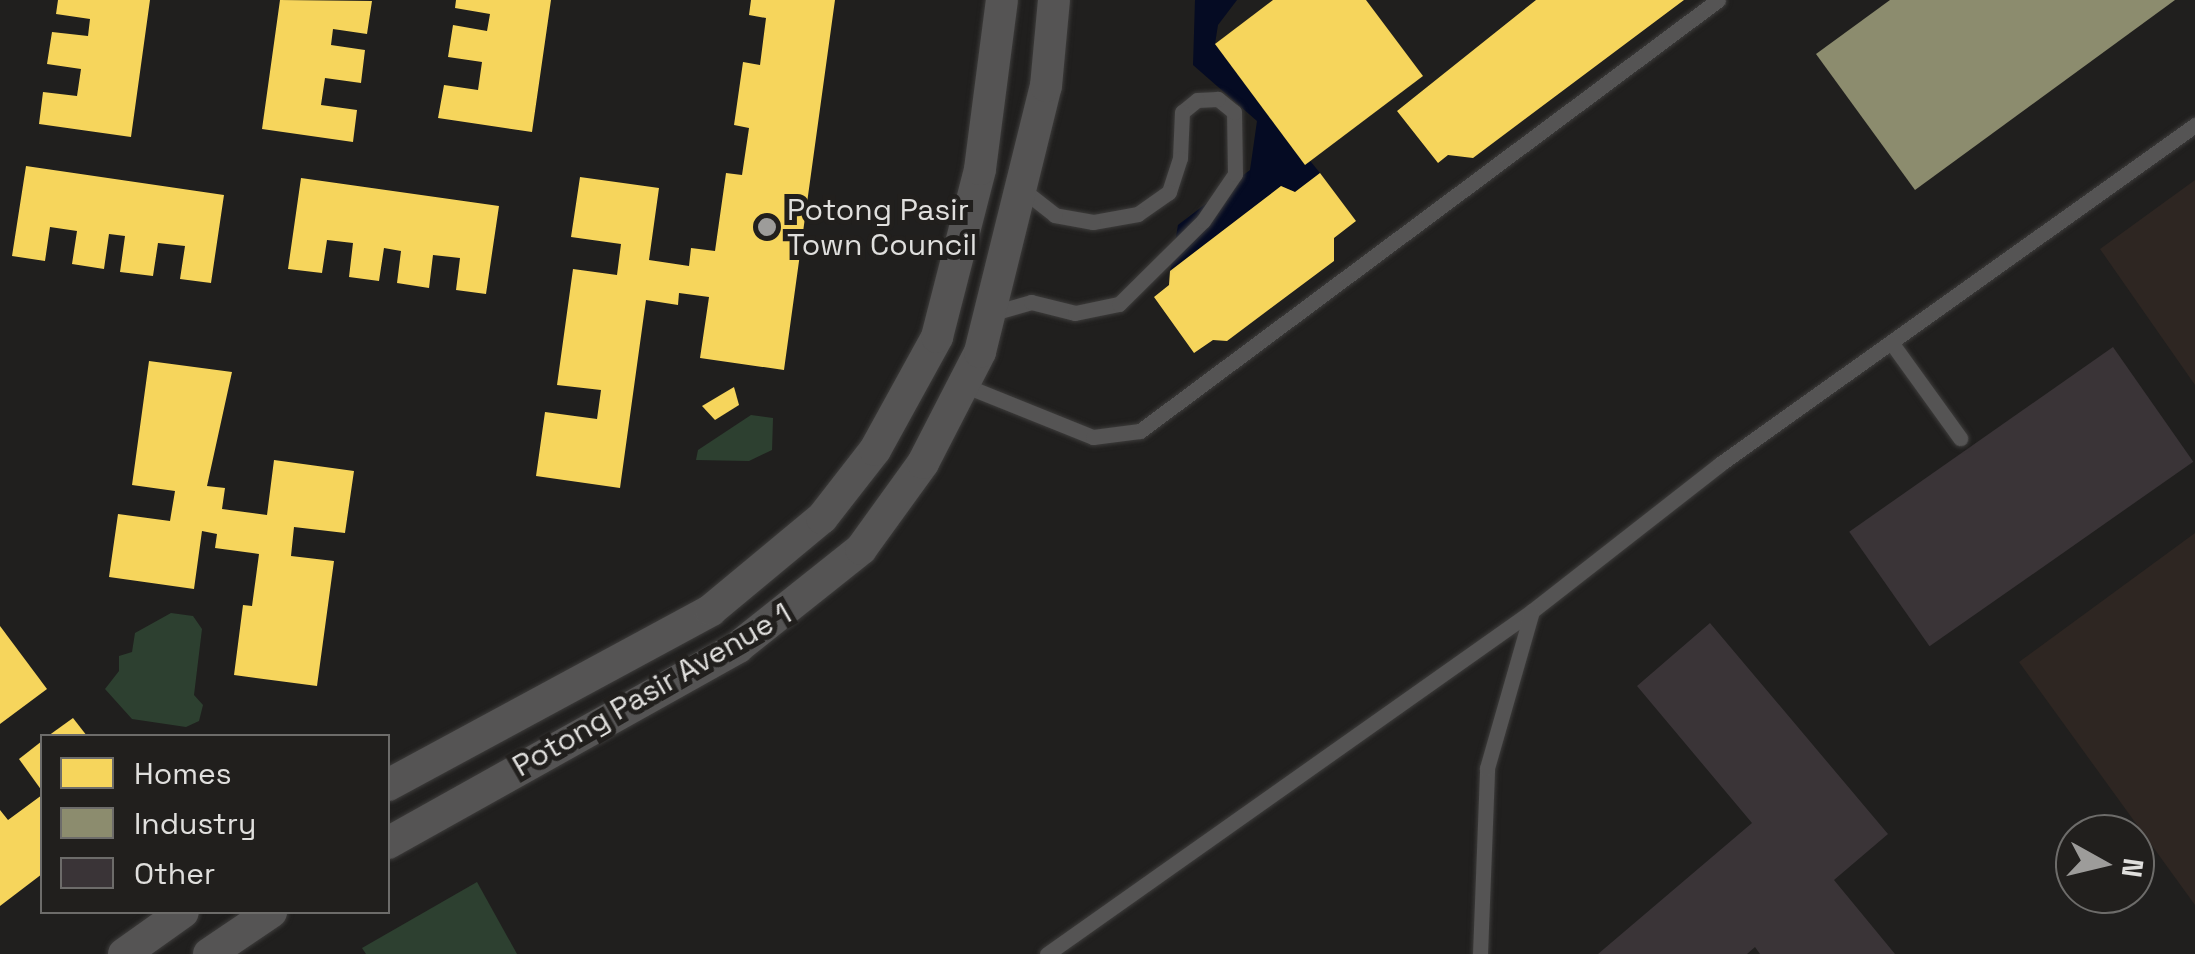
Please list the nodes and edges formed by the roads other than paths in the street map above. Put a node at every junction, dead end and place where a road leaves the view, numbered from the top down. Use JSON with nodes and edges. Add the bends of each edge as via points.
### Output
{"nodes":[{"id":1,"x":1002,"y":0,"type":"edge"},
{"id":2,"x":1054,"y":0,"type":"edge"},
{"id":3,"x":1718,"y":0,"type":"edge"},
{"id":4,"x":2195,"y":125,"type":"edge"},
{"id":5,"x":1024,"y":191,"type":"junction"},
{"id":6,"x":993,"y":313,"type":"junction"},
{"id":7,"x":1893,"y":345,"type":"junction"},
{"id":8,"x":966,"y":386,"type":"junction"},
{"id":9,"x":1960,"y":438,"type":"dead end"},
{"id":10,"x":1532,"y":612,"type":"junction"},
{"id":11,"x":390,"y":784,"type":"edge"},
{"id":12,"x":390,"y":842,"type":"edge"},
{"id":13,"x":180,"y":914,"type":"edge"},
{"id":14,"x":268,"y":914,"type":"edge"},
{"id":15,"x":124,"y":954,"type":"edge"},
{"id":16,"x":209,"y":954,"type":"edge"},
{"id":17,"x":1047,"y":954,"type":"edge"},
{"id":18,"x":1480,"y":954,"type":"edge"}],
"edges":[{"from":1,"to":11,"type":"street","name":"Potong Pasir Avenue 1","via":[[980,169],[937,337],[876,450],[822,518],[710,610]]},
{"from":2,"to":5,"type":"street","name":"Potong Pasir Avenue 1","via":[[1046,86]]},
{"from":3,"to":8,"type":"lane","via":[[1140,431],[1093,437]]},
{"from":4,"to":7,"type":"lane"},
{"from":5,"to":6,"type":"street","name":"Potong Pasir Avenue 1"},
{"from":5,"to":6,"type":"lane","via":[[1055,215],[1094,222],[1138,214],[1168,192],[1180,158],[1182,112],[1197,100],[1218,99],[1234,112],[1235,174],[1203,221],[1119,304],[1074,313],[1031,302]]},
{"from":6,"to":8,"type":"street","name":"Potong Pasir Avenue 1"},
{"from":7,"to":9,"type":"lane"},
{"from":7,"to":10,"type":"lane","via":[[1720,464]]},
{"from":8,"to":12,"type":"street","name":"Potong Pasir Avenue 1","via":[[923,463],[861,549],[801,603],[738,647]]},
{"from":10,"to":17,"type":"lane"},
{"from":10,"to":18,"type":"lane","via":[[1487,768]]},
{"from":13,"to":15,"type":"street"},
{"from":14,"to":16,"type":"street"}]}
